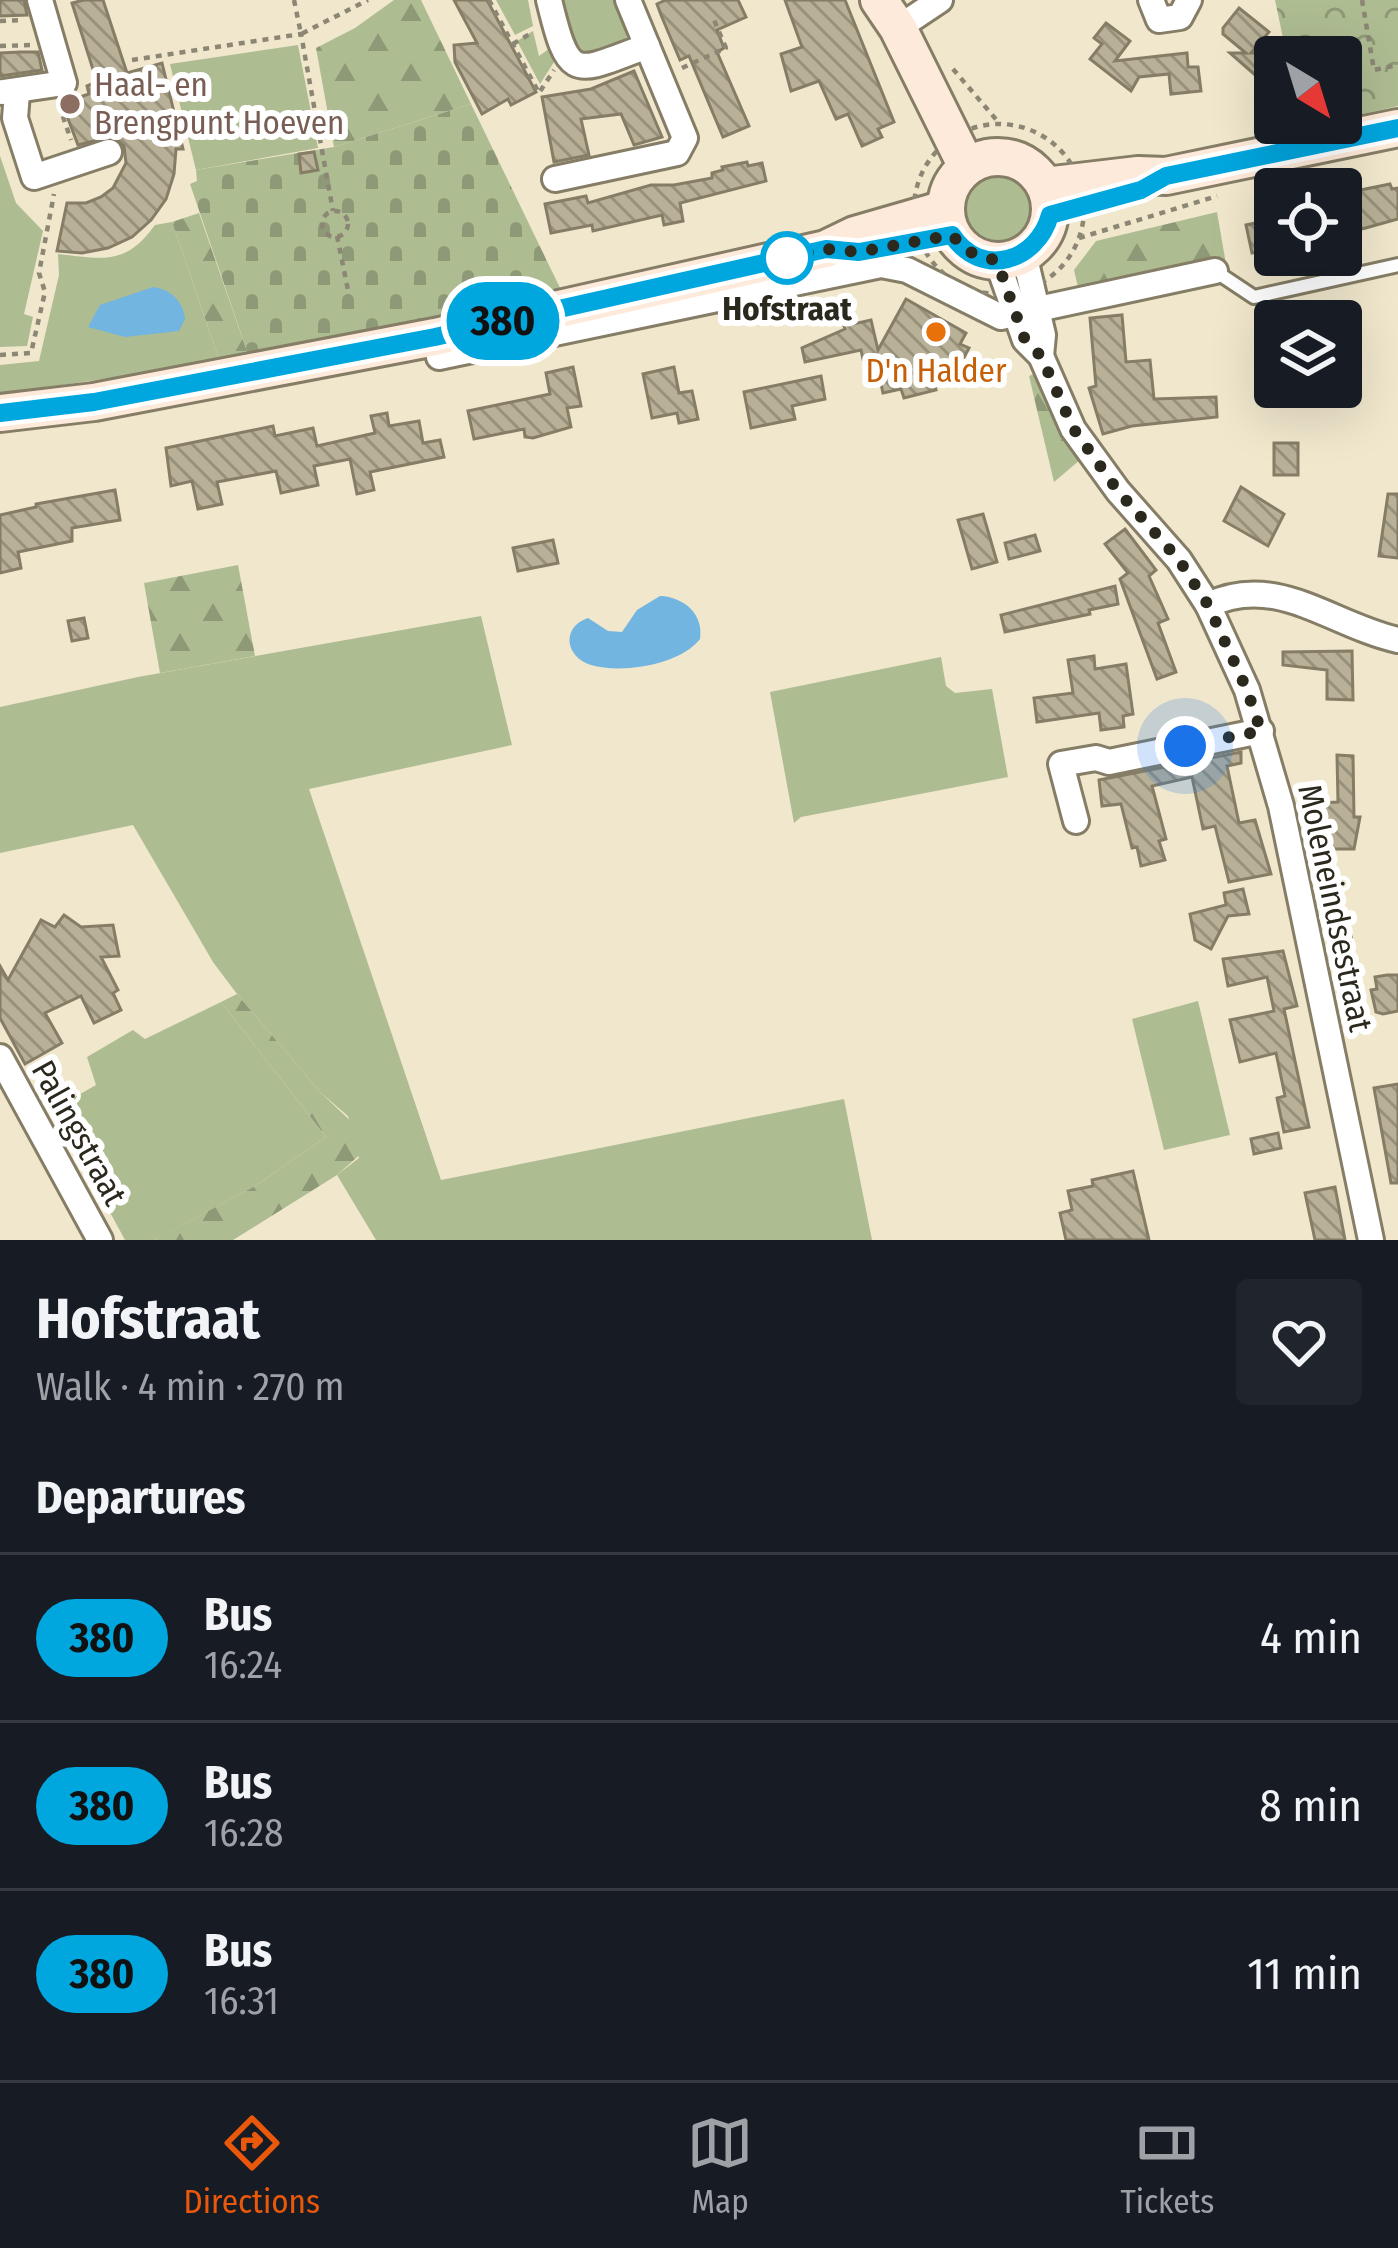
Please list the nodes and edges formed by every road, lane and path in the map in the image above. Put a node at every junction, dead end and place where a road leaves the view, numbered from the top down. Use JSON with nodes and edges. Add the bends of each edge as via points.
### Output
{"nodes":[{"id":1,"x":40,"y":0,"type":"edge"},
{"id":2,"x":294,"y":0,"type":"edge"},
{"id":3,"x":368,"y":0,"type":"edge"},
{"id":4,"x":489,"y":0,"type":"edge"},
{"id":5,"x":549,"y":0,"type":"edge"},
{"id":6,"x":628,"y":0,"type":"edge"},
{"id":7,"x":940,"y":0,"type":"edge"},
{"id":8,"x":1151,"y":0,"type":"edge"},
{"id":9,"x":1189,"y":0,"type":"edge"},
{"id":10,"x":1362,"y":0,"type":"edge"},
{"id":11,"x":888,"y":14,"type":"edge"},
{"id":12,"x":714,"y":20,"type":"dead end"},
{"id":13,"x":301,"y":34,"type":"junction"},
{"id":14,"x":647,"y":46,"type":"junction"},
{"id":15,"x":565,"y":54,"type":"junction"},
{"id":16,"x":132,"y":60,"type":"dead end"},
{"id":17,"x":1398,"y":65,"type":"edge"},
{"id":18,"x":660,"y":77,"type":"junction"},
{"id":19,"x":53,"y":87,"type":"junction"},
{"id":20,"x":8,"y":92,"type":"edge"},
{"id":21,"x":1398,"y":128,"type":"edge"},
{"id":22,"x":110,"y":152,"type":"dead end"},
{"id":23,"x":978,"y":162,"type":"junction"},
{"id":24,"x":67,"y":166,"type":"junction"},
{"id":25,"x":555,"y":179,"type":"dead end"},
{"id":26,"x":1218,"y":196,"type":"dead end"},
{"id":27,"x":333,"y":211,"type":"junction"},
{"id":28,"x":1058,"y":213,"type":"junction"},
{"id":29,"x":949,"y":222,"type":"junction"},
{"id":30,"x":338,"y":236,"type":"junction"},
{"id":31,"x":1398,"y":266,"type":"edge"},
{"id":32,"x":1215,"y":271,"type":"joint"},
{"id":33,"x":1022,"y":290,"type":"junction"},
{"id":34,"x":349,"y":295,"type":"dead end"},
{"id":35,"x":435,"y":337,"type":"junction"},
{"id":36,"x":0,"y":356,"type":"edge"},
{"id":37,"x":0,"y":413,"type":"edge"},
{"id":38,"x":1208,"y":605,"type":"junction"},
{"id":39,"x":1398,"y":640,"type":"edge"},
{"id":40,"x":1261,"y":731,"type":"junction"},
{"id":41,"x":1076,"y":821,"type":"dead end"},
{"id":42,"x":0,"y":1057,"type":"edge"},
{"id":43,"x":100,"y":1240,"type":"edge"},
{"id":44,"x":1372,"y":1240,"type":"edge"}],
"edges":[{"from":1,"to":19,"type":"street","via":[[64,83]]},
{"from":2,"to":13,"type":"path"},
{"from":3,"to":13,"type":"path"},
{"from":4,"to":15,"type":"path","via":[[539,93]]},
{"from":5,"to":15,"type":"street"},
{"from":6,"to":14,"type":"street"},
{"from":7,"to":11,"type":"street"},
{"from":8,"to":9,"type":"street","via":[[1159,20],[1180,17]]},
{"from":10,"to":17,"type":"path","via":[[1374,70]]},
{"from":11,"to":23,"type":"main road","via":[[957,99]]},
{"from":12,"to":18,"type":"path","via":[[726,48]]},
{"from":13,"to":16,"type":"path"},
{"from":13,"to":27,"type":"path"},
{"from":14,"to":15,"type":"street","via":[[590,68]]},
{"from":14,"to":18,"type":"street"},
{"from":18,"to":25,"type":"street","via":[[685,138],[676,153]]},
{"from":19,"to":20,"type":"street"},
{"from":19,"to":24,"type":"path"},
{"from":20,"to":24,"type":"street","via":[[34,177]]},
{"from":21,"to":28,"type":"main road","via":[[1166,176]]},
{"from":22,"to":24,"type":"street"},
{"from":23,"to":28,"type":"main road","via":[[1029,167]]},
{"from":23,"to":29,"type":"main road","via":[[951,186]]},
{"from":24,"to":36,"type":"path","via":[[39,273],[45,292],[31,353]]},
{"from":26,"to":28,"type":"path"},
{"from":27,"to":30,"type":"path","via":[[348,224]]},
{"from":27,"to":30,"type":"path","via":[[322,226]]},
{"from":28,"to":33,"type":"main road"},
{"from":28,"to":33,"type":"path","via":[[1058,271]]},
{"from":29,"to":33,"type":"main road","via":[[967,251]]},
{"from":29,"to":35,"type":"main road","via":[[856,235],[826,249]]},
{"from":30,"to":34,"type":"path"},
{"from":31,"to":32,"type":"lane","via":[[1254,297]]},
{"from":32,"to":33,"type":"street"},
{"from":33,"to":35,"type":"street","via":[[990,313],[881,265],[439,357]]},
{"from":33,"to":38,"type":"street","name":"Moleneindsestraat","via":[[1025,340],[1041,356],[1073,428]]},
{"from":35,"to":37,"type":"main road"},
{"from":38,"to":39,"type":"street","via":[[1232,594],[1272,594]]},
{"from":38,"to":40,"type":"street","name":"Moleneindsestraat"},
{"from":40,"to":41,"type":"street","via":[[1061,764]]},
{"from":40,"to":44,"type":"street","name":"Moleneindsestraat"},
{"from":42,"to":43,"type":"street","name":"Palingstraat"}]}
